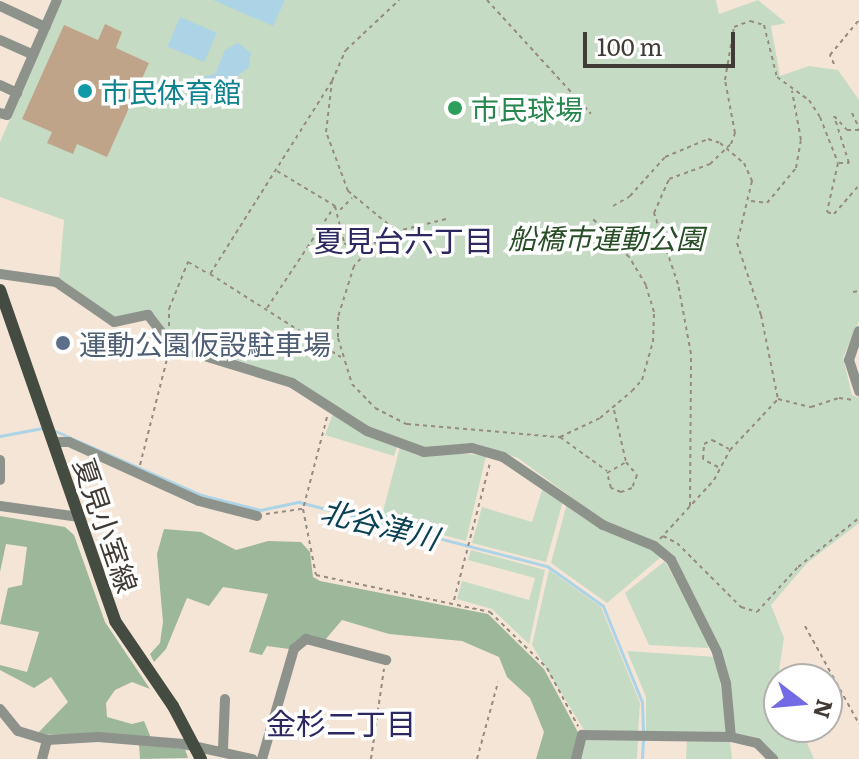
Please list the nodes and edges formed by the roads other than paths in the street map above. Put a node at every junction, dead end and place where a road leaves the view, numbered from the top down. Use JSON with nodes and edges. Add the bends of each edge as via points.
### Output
{"nodes":[{"id":1,"x":57,"y":0,"type":"edge"},
{"id":2,"x":0,"y":6,"type":"edge"},
{"id":3,"x":45,"y":27,"type":"junction"},
{"id":4,"x":0,"y":40,"type":"edge"},
{"id":5,"x":33,"y":55,"type":"junction"},
{"id":6,"x":0,"y":85,"type":"edge"},
{"id":7,"x":17,"y":93,"type":"junction"},
{"id":8,"x":0,"y":113,"type":"edge"},
{"id":9,"x":0,"y":274,"type":"edge"},
{"id":10,"x":0,"y":290,"type":"edge"},
{"id":11,"x":859,"y":331,"type":"edge"},
{"id":12,"x":859,"y":391,"type":"edge"},
{"id":13,"x":50,"y":433,"type":"junction"},
{"id":14,"x":0,"y":460,"type":"edge"},
{"id":15,"x":0,"y":480,"type":"edge"},
{"id":16,"x":0,"y":506,"type":"edge"},
{"id":17,"x":257,"y":516,"type":"road end"},
{"id":18,"x":79,"y":517,"type":"junction"},
{"id":19,"x":386,"y":660,"type":"road end"},
{"id":20,"x":225,"y":699,"type":"dead end"},
{"id":21,"x":0,"y":709,"type":"edge"},
{"id":22,"x":731,"y":737,"type":"junction"},
{"id":23,"x":47,"y":740,"type":"junction"},
{"id":24,"x":223,"y":749,"type":"junction"},
{"id":25,"x":198,"y":753,"type":"edge"},
{"id":26,"x":42,"y":759,"type":"edge"},
{"id":27,"x":252,"y":759,"type":"edge"},
{"id":28,"x":262,"y":759,"type":"edge"},
{"id":29,"x":576,"y":759,"type":"edge"},
{"id":30,"x":773,"y":759,"type":"edge"}],
"edges":[{"from":1,"to":3,"type":"street"},
{"from":2,"to":3,"type":"street"},
{"from":3,"to":5,"type":"street"},
{"from":4,"to":5,"type":"street"},
{"from":5,"to":7,"type":"street"},
{"from":6,"to":7,"type":"street"},
{"from":7,"to":8,"type":"street","via":[[7,115]]},
{"from":9,"to":22,"type":"street","via":[[56,282],[114,322],[148,315],[172,346],[292,383],[367,431],[424,452],[472,448],[515,463],[603,525],[654,546],[671,560],[717,652]]},
{"from":10,"to":13,"type":"main road","name":"夏見小室線"},
{"from":11,"to":12,"type":"street","via":[[849,360]]},
{"from":13,"to":17,"type":"street","via":[[199,501]]},
{"from":13,"to":18,"type":"main road","name":"夏見小室線"},
{"from":14,"to":15,"type":"street"},
{"from":16,"to":18,"type":"street"},
{"from":18,"to":25,"type":"main road","name":"夏見小室線","via":[[115,621]]},
{"from":19,"to":28,"type":"street","via":[[306,639],[294,649]]},
{"from":20,"to":24,"type":"street"},
{"from":21,"to":23,"type":"street","via":[[18,731]]},
{"from":22,"to":29,"type":"street","via":[[582,735]]},
{"from":22,"to":30,"type":"street","via":[[757,743]]},
{"from":23,"to":25,"type":"street","via":[[98,737]]},
{"from":23,"to":26,"type":"street"},
{"from":24,"to":25,"type":"street"},
{"from":24,"to":27,"type":"street"}]}
